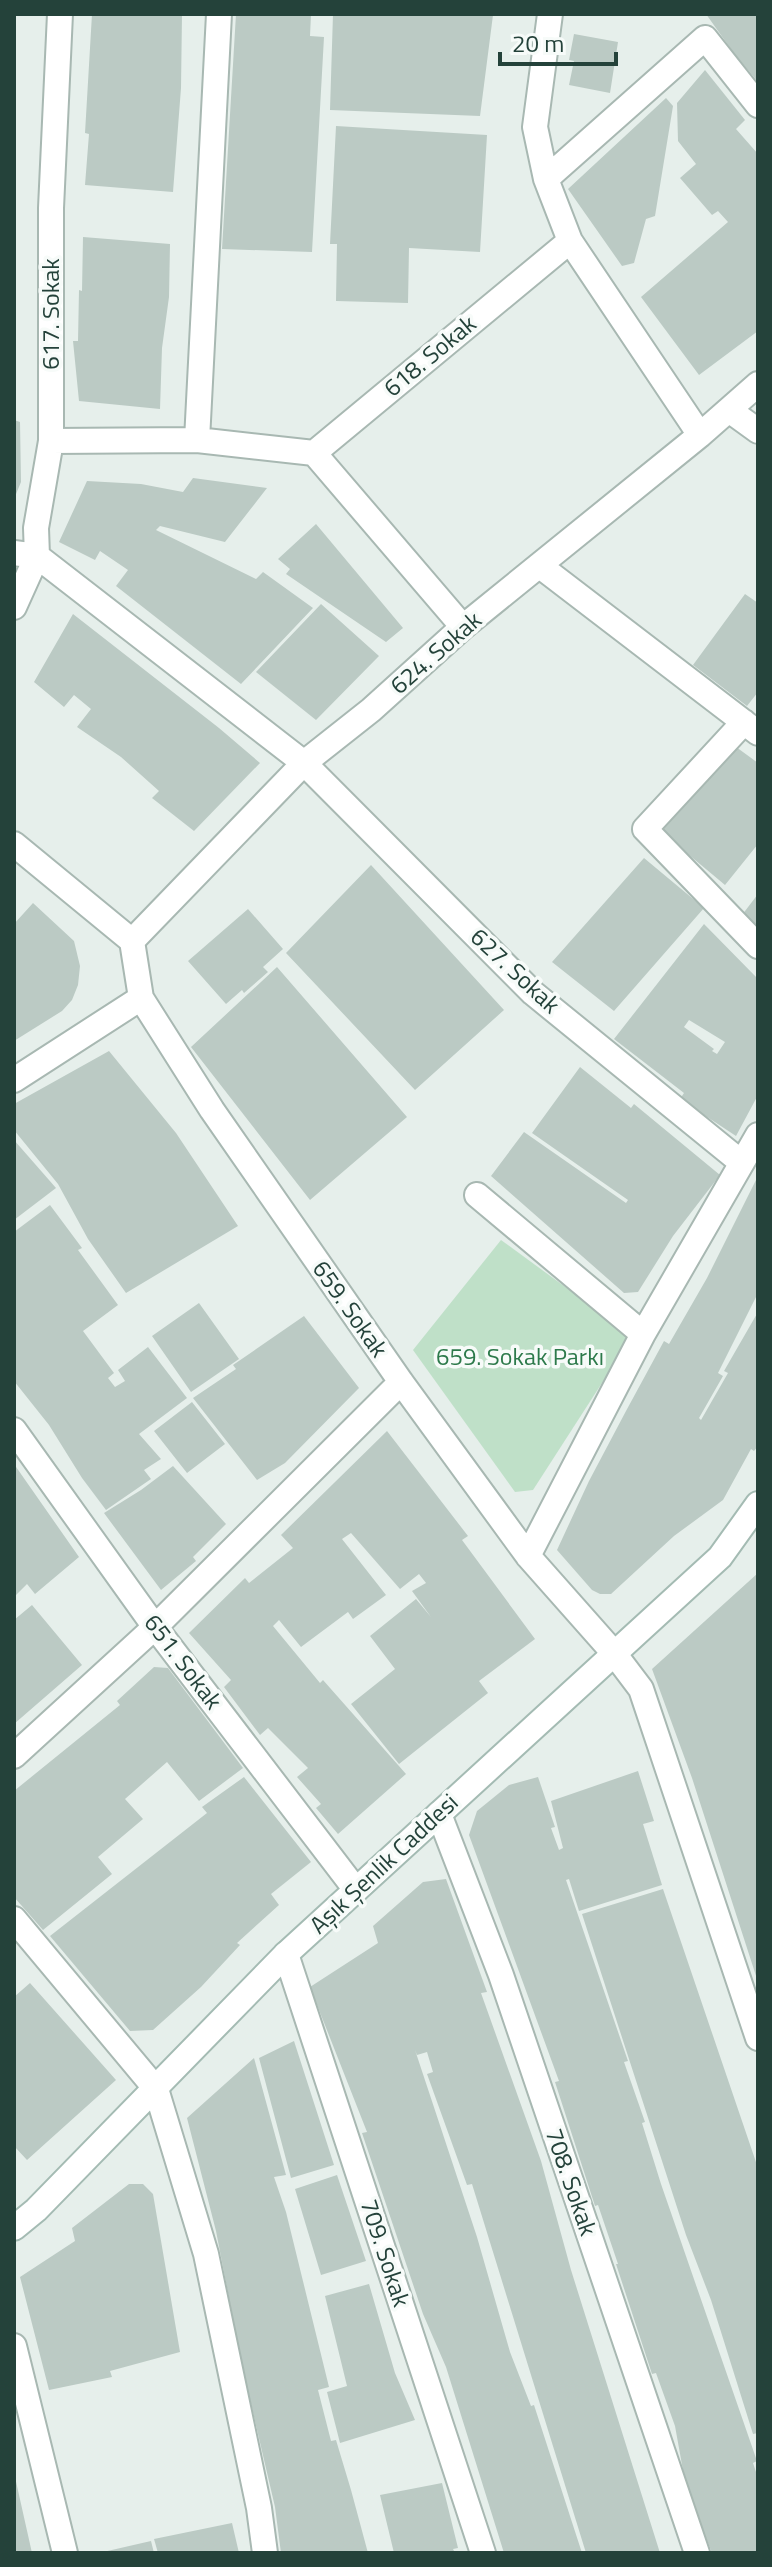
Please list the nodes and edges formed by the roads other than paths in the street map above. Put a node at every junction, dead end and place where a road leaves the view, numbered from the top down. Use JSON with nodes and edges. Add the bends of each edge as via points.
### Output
{"nodes":[{"id":1,"x":60,"y":14,"type":"edge"},
{"id":2,"x":219,"y":14,"type":"edge"},
{"id":3,"x":550,"y":14,"type":"edge"},
{"id":4,"x":758,"y":105,"type":"edge"},
{"id":5,"x":546,"y":179,"type":"junction"},
{"id":6,"x":570,"y":241,"type":"junction"},
{"id":7,"x":758,"y":384,"type":"edge"},
{"id":8,"x":729,"y":410,"type":"junction"},
{"id":9,"x":758,"y":431,"type":"edge"},
{"id":10,"x":700,"y":435,"type":"junction"},
{"id":11,"x":197,"y":440,"type":"junction"},
{"id":12,"x":51,"y":441,"type":"junction"},
{"id":13,"x":314,"y":453,"type":"junction"},
{"id":14,"x":25,"y":555,"type":"edge"},
{"id":15,"x":540,"y":566,"type":"junction"},
{"id":16,"x":14,"y":607,"type":"edge"},
{"id":17,"x":463,"y":627,"type":"junction"},
{"id":18,"x":751,"y":727,"type":"edge"},
{"id":19,"x":304,"y":763,"type":"junction"},
{"id":20,"x":14,"y":844,"type":"edge"},
{"id":21,"x":132,"y":941,"type":"junction"},
{"id":22,"x":758,"y":946,"type":"edge"},
{"id":23,"x":141,"y":998,"type":"junction"},
{"id":24,"x":14,"y":1080,"type":"edge"},
{"id":25,"x":758,"y":1135,"type":"edge"},
{"id":26,"x":742,"y":1163,"type":"junction"},
{"id":27,"x":477,"y":1195,"type":"dead end"},
{"id":28,"x":643,"y":1334,"type":"junction"},
{"id":29,"x":401,"y":1382,"type":"junction"},
{"id":30,"x":14,"y":1430,"type":"edge"},
{"id":31,"x":758,"y":1504,"type":"edge"},
{"id":32,"x":528,"y":1556,"type":"junction"},
{"id":33,"x":155,"y":1627,"type":"junction"},
{"id":34,"x":613,"y":1652,"type":"junction"},
{"id":35,"x":14,"y":1756,"type":"edge"},
{"id":36,"x":439,"y":1814,"type":"junction"},
{"id":37,"x":356,"y":1890,"type":"junction"},
{"id":38,"x":14,"y":1919,"type":"edge"},
{"id":39,"x":286,"y":1954,"type":"junction"},
{"id":40,"x":758,"y":2038,"type":"edge"},
{"id":41,"x":156,"y":2089,"type":"junction"},
{"id":42,"x":14,"y":2228,"type":"edge"},
{"id":43,"x":14,"y":2346,"type":"edge"},
{"id":44,"x":65,"y":2553,"type":"edge"},
{"id":45,"x":265,"y":2553,"type":"edge"},
{"id":46,"x":483,"y":2553,"type":"edge"},
{"id":47,"x":697,"y":2553,"type":"edge"}],
"edges":[{"from":1,"to":12,"type":"street","name":"617. Sokak","via":[[51,208]]},
{"from":2,"to":11,"type":"street"},
{"from":3,"to":5,"type":"street","via":[[535,127]]},
{"from":4,"to":5,"type":"street","via":[[705,38]]},
{"from":5,"to":6,"type":"street"},
{"from":6,"to":10,"type":"street"},
{"from":6,"to":13,"type":"street","name":"618. Sokak"},
{"from":7,"to":8,"type":"street","name":"624. Sokak"},
{"from":8,"to":9,"type":"street"},
{"from":8,"to":10,"type":"street","name":"624. Sokak"},
{"from":10,"to":15,"type":"street","name":"624. Sokak"},
{"from":11,"to":12,"type":"street"},
{"from":11,"to":13,"type":"street"},
{"from":12,"to":14,"type":"street","name":"617. Sokak","via":[[36,528]]},
{"from":13,"to":17,"type":"street"},
{"from":14,"to":16,"type":"street","name":"617. Sokak"},
{"from":14,"to":19,"type":"street","name":"627. Sokak"},
{"from":15,"to":17,"type":"street","name":"624. Sokak"},
{"from":15,"to":18,"type":"street"},
{"from":17,"to":19,"type":"street","name":"624. Sokak"},
{"from":18,"to":22,"type":"street","via":[[645,829]]},
{"from":19,"to":21,"type":"street","name":"624. Sokak"},
{"from":19,"to":26,"type":"street","name":"627. Sokak","via":[[533,993]]},
{"from":20,"to":21,"type":"street"},
{"from":21,"to":23,"type":"street","name":"659. Sokak"},
{"from":23,"to":24,"type":"street"},
{"from":23,"to":29,"type":"street","name":"659. Sokak","via":[[212,1110]]},
{"from":25,"to":26,"type":"street"},
{"from":26,"to":28,"type":"street"},
{"from":27,"to":28,"type":"street"},
{"from":28,"to":32,"type":"street"},
{"from":29,"to":32,"type":"street","name":"659. Sokak"},
{"from":29,"to":33,"type":"street"},
{"from":30,"to":33,"type":"street","name":"651. Sokak"},
{"from":31,"to":34,"type":"street","name":"Aşık Şenlik Caddesi","via":[[720,1557]]},
{"from":32,"to":34,"type":"street","name":"659. Sokak"},
{"from":33,"to":35,"type":"street"},
{"from":33,"to":37,"type":"street","name":"651. Sokak"},
{"from":34,"to":36,"type":"street","name":"Aşık Şenlik Caddesi"},
{"from":34,"to":40,"type":"street","name":"659. Sokak","via":[[641,1689]]},
{"from":36,"to":37,"type":"street","name":"Aşık Şenlik Caddesi"},
{"from":36,"to":47,"type":"street","name":"708. Sokak","via":[[501,1975]]},
{"from":37,"to":39,"type":"street","name":"Aşık Şenlik Caddesi"},
{"from":38,"to":41,"type":"street"},
{"from":39,"to":41,"type":"street","name":"Aşık Şenlik Caddesi"},
{"from":39,"to":46,"type":"street","name":"709. Sokak"},
{"from":41,"to":42,"type":"street","name":"Aşık Şenlik Caddesi"},
{"from":41,"to":45,"type":"street","via":[[206,2254]]},
{"from":43,"to":44,"type":"street"}]}
